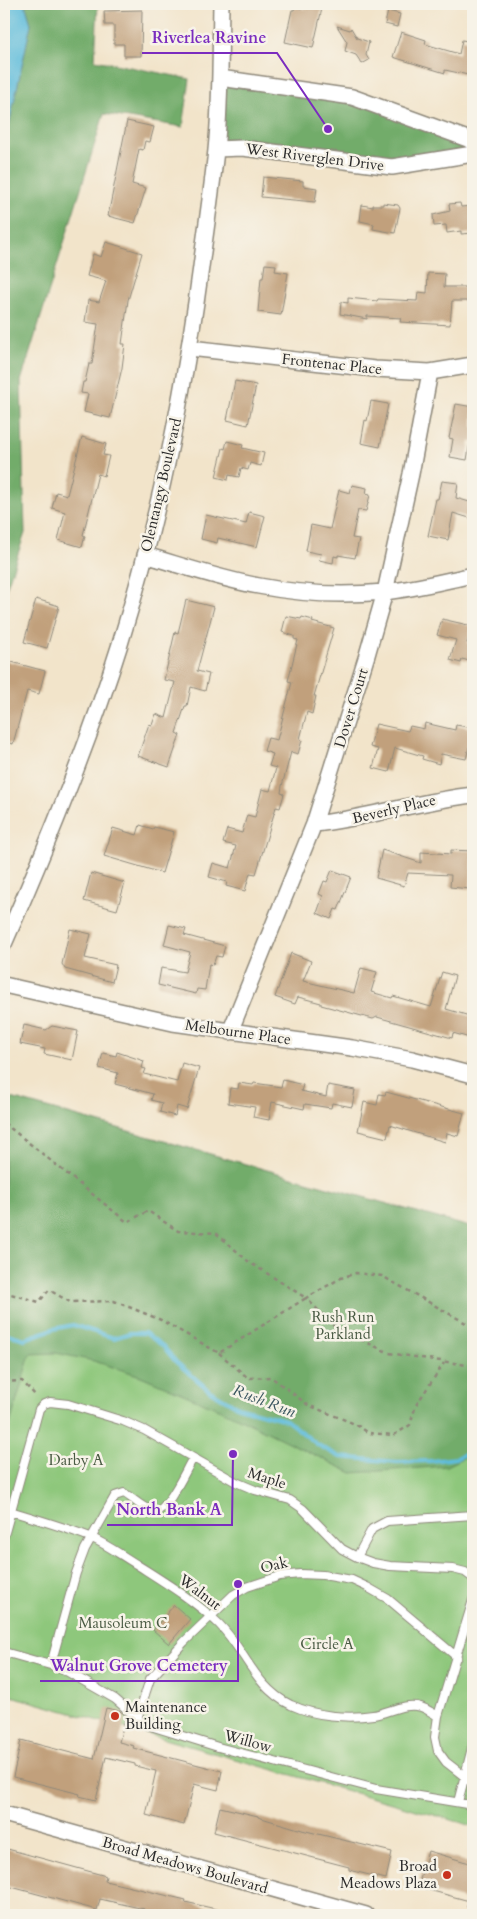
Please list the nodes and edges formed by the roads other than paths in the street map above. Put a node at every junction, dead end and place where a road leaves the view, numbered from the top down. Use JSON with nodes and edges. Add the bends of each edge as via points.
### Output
{"nodes":[{"id":1,"x":220,"y":4,"type":"edge"},
{"id":2,"x":220,"y":78,"type":"junction"},
{"id":3,"x":473,"y":141,"type":"edge"},
{"id":4,"x":216,"y":149,"type":"junction"},
{"id":5,"x":473,"y":154,"type":"edge"},
{"id":6,"x":190,"y":348,"type":"junction"},
{"id":7,"x":473,"y":365,"type":"edge"},
{"id":8,"x":430,"y":372,"type":"junction"},
{"id":9,"x":145,"y":555,"type":"junction"},
{"id":10,"x":473,"y":575,"type":"edge"},
{"id":11,"x":385,"y":592,"type":"junction"},
{"id":12,"x":473,"y":795,"type":"edge"},
{"id":13,"x":314,"y":824,"type":"junction"},
{"id":14,"x":4,"y":944,"type":"edge"},
{"id":15,"x":4,"y":985,"type":"edge"},
{"id":16,"x":230,"y":1032,"type":"junction"},
{"id":17,"x":473,"y":1075,"type":"edge"},
{"id":18,"x":194,"y":1458,"type":"junction"},
{"id":19,"x":10,"y":1511,"type":"junction"},
{"id":20,"x":473,"y":1515,"type":"edge"},
{"id":21,"x":4,"y":1536,"type":"edge"},
{"id":22,"x":91,"y":1538,"type":"junction"},
{"id":23,"x":357,"y":1557,"type":"junction"},
{"id":24,"x":473,"y":1578,"type":"edge"},
{"id":25,"x":473,"y":1600,"type":"edge"},
{"id":26,"x":210,"y":1616,"type":"junction"},
{"id":27,"x":4,"y":1652,"type":"edge"},
{"id":28,"x":457,"y":1657,"type":"junction"},
{"id":29,"x":51,"y":1664,"type":"junction"},
{"id":30,"x":438,"y":1716,"type":"junction"},
{"id":31,"x":137,"y":1719,"type":"junction"},
{"id":32,"x":473,"y":1744,"type":"edge"},
{"id":33,"x":464,"y":1775,"type":"junction"},
{"id":34,"x":473,"y":1783,"type":"edge"},
{"id":35,"x":458,"y":1802,"type":"junction"},
{"id":36,"x":473,"y":1805,"type":"edge"},
{"id":37,"x":4,"y":1814,"type":"edge"},
{"id":38,"x":366,"y":1915,"type":"edge"}],
"edges":[{"from":1,"to":2,"type":"street","name":"Olentangy Boulevard"},
{"from":2,"to":3,"type":"street","via":[[352,97]]},
{"from":2,"to":4,"type":"street","name":"Olentangy Boulevard"},
{"from":4,"to":5,"type":"street","name":"West Riverglen Drive","via":[[242,148],[392,167]]},
{"from":4,"to":6,"type":"street","name":"Olentangy Boulevard"},
{"from":6,"to":8,"type":"street","name":"Frontenac Place","via":[[348,367]]},
{"from":6,"to":9,"type":"street","name":"Olentangy Boulevard"},
{"from":7,"to":8,"type":"street","name":"Frontenac Place"},
{"from":8,"to":11,"type":"street","name":"Dover Court"},
{"from":9,"to":11,"type":"street","via":[[258,586],[298,592]]},
{"from":9,"to":14,"type":"street","name":"Olentangy Boulevard","via":[[120,643],[81,757]]},
{"from":10,"to":11,"type":"street"},
{"from":11,"to":13,"type":"street","name":"Dover Court"},
{"from":12,"to":13,"type":"street","name":"Beverly Place","via":[[442,798],[347,820]]},
{"from":13,"to":16,"type":"street","name":"Dover Court"},
{"from":15,"to":16,"type":"street","name":"Melbourne Place","via":[[173,1023]]},
{"from":16,"to":17,"type":"street","name":"Melbourne Place","via":[[352,1048]]},
{"from":18,"to":19,"type":"lane","name":"Maple","via":[[123,1421],[68,1404],[44,1404],[38,1409]]},
{"from":18,"to":22,"type":"lane","via":[[161,1509],[149,1509],[129,1496],[119,1494]]},
{"from":18,"to":23,"type":"lane","name":"Maple","via":[[249,1488],[290,1500],[303,1508],[342,1549]]},
{"from":19,"to":21,"type":"lane"},
{"from":19,"to":22,"type":"lane","name":"Walnut"},
{"from":20,"to":23,"type":"lane","via":[[387,1521],[372,1529]]},
{"from":22,"to":26,"type":"lane","name":"Walnut","via":[[155,1576]]},
{"from":22,"to":29,"type":"lane","via":[[76,1573]]},
{"from":23,"to":24,"type":"lane","name":"Maple","via":[[390,1566],[453,1569],[466,1572]]},
{"from":25,"to":28,"type":"lane"},
{"from":26,"to":28,"type":"lane","name":"Oak","via":[[233,1595],[264,1580],[300,1574],[323,1575],[352,1580],[388,1599]]},
{"from":26,"to":30,"type":"lane","name":"Walnut","via":[[230,1638],[255,1676],[279,1698],[292,1705],[356,1717],[411,1706],[421,1707]]},
{"from":26,"to":31,"type":"lane","name":"Oak","via":[[150,1679]]},
{"from":27,"to":29,"type":"lane","name":"Willow"},
{"from":28,"to":30,"type":"lane"},
{"from":29,"to":31,"type":"lane","name":"Willow","via":[[115,1699]]},
{"from":30,"to":33,"type":"lane","via":[[435,1737],[438,1750],[446,1762]]},
{"from":31,"to":35,"type":"lane","name":"Willow","via":[[218,1747],[376,1790]]},
{"from":32,"to":33,"type":"lane"},
{"from":33,"to":34,"type":"lane"},
{"from":33,"to":35,"type":"lane"},
{"from":35,"to":36,"type":"lane","name":"Willow"},
{"from":37,"to":38,"type":"street","name":"Broad Meadows Boulevard"}]}
